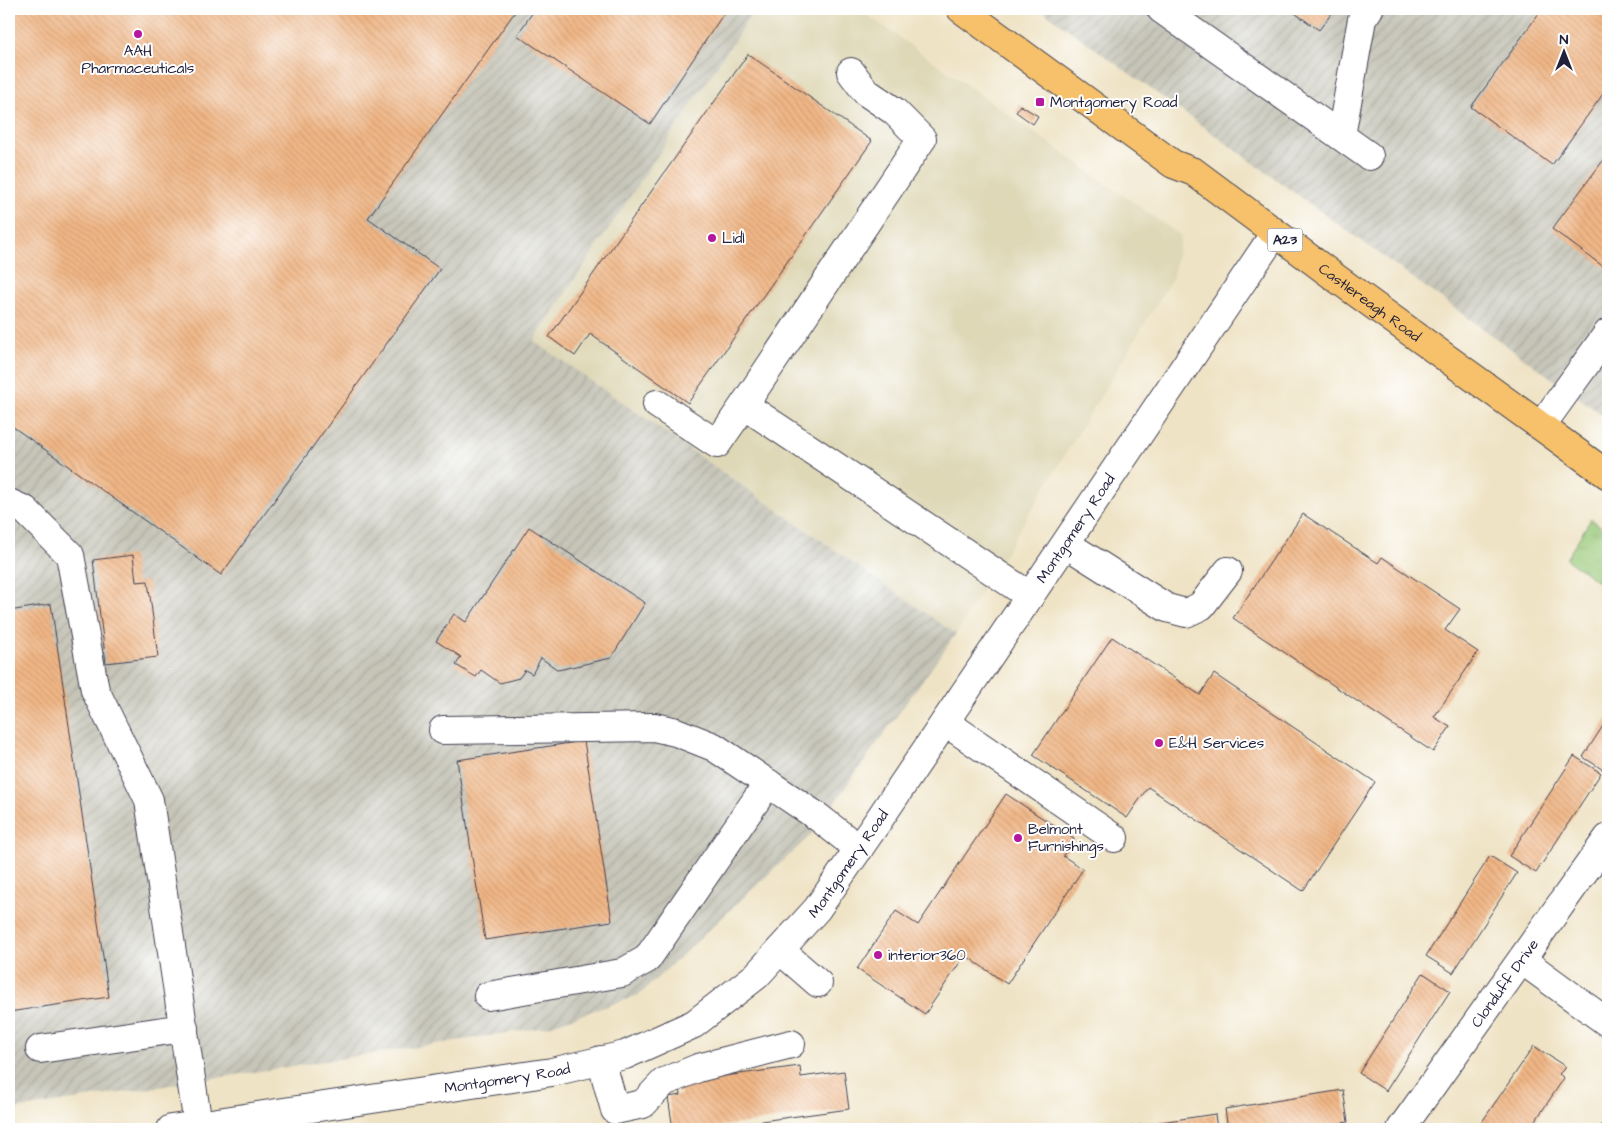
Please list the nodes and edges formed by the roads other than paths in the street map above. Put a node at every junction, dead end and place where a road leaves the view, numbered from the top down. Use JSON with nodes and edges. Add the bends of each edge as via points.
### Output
{"nodes":[{"id":1,"x":1161,"y":9,"type":"edge"},
{"id":2,"x":1369,"y":9,"type":"edge"},
{"id":3,"x":967,"y":10,"type":"edge"},
{"id":4,"x":851,"y":72,"type":"dead end"},
{"id":5,"x":1341,"y":136,"type":"junction"},
{"id":6,"x":1369,"y":156,"type":"dead end"},
{"id":7,"x":1275,"y":233,"type":"junction"},
{"id":8,"x":1608,"y":333,"type":"edge"},
{"id":9,"x":657,"y":404,"type":"dead end"},
{"id":10,"x":744,"y":405,"type":"junction"},
{"id":11,"x":1541,"y":426,"type":"junction"},
{"id":12,"x":1608,"y":475,"type":"edge"},
{"id":13,"x":9,"y":503,"type":"edge"},
{"id":14,"x":1066,"y":544,"type":"junction"},
{"id":15,"x":1228,"y":571,"type":"dead end"},
{"id":16,"x":1030,"y":596,"type":"junction"},
{"id":17,"x":945,"y":722,"type":"junction"},
{"id":18,"x":443,"y":730,"type":"dead end"},
{"id":19,"x":768,"y":783,"type":"junction"},
{"id":20,"x":1114,"y":838,"type":"dead end"},
{"id":21,"x":1608,"y":838,"type":"edge"},
{"id":22,"x":859,"y":849,"type":"junction"},
{"id":23,"x":780,"y":950,"type":"junction"},
{"id":24,"x":1522,"y":960,"type":"junction"},
{"id":25,"x":818,"y":983,"type":"dead end"},
{"id":26,"x":488,"y":996,"type":"dead end"},
{"id":27,"x":1608,"y":1023,"type":"edge"},
{"id":28,"x":184,"y":1028,"type":"junction"},
{"id":29,"x":791,"y":1044,"type":"dead end"},
{"id":30,"x":40,"y":1049,"type":"dead end"},
{"id":31,"x":601,"y":1060,"type":"junction"},
{"id":32,"x":198,"y":1125,"type":"junction"},
{"id":33,"x":171,"y":1129,"type":"edge"},
{"id":34,"x":1401,"y":1129,"type":"edge"}],
"edges":[{"from":1,"to":5,"type":"street"},
{"from":2,"to":5,"type":"street","via":[[1362,19]]},
{"from":3,"to":7,"type":"main road","name":"Castlereagh Road","number":"A23","via":[[1174,164],[1194,172]]},
{"from":4,"to":10,"type":"street","via":[[866,92],[894,111],[922,139]]},
{"from":5,"to":6,"type":"street"},
{"from":7,"to":11,"type":"main road","name":"Castlereagh Road","number":"A23"},
{"from":7,"to":14,"type":"street","name":"Montgomery Road"},
{"from":8,"to":11,"type":"street"},
{"from":9,"to":10,"type":"street","via":[[717,444]]},
{"from":10,"to":16,"type":"street"},
{"from":11,"to":12,"type":"main road","name":"Castlereagh Road","number":"A23"},
{"from":13,"to":28,"type":"street","via":[[25,510],[70,555],[95,690],[149,800]]},
{"from":14,"to":15,"type":"street","via":[[1167,608],[1186,613],[1201,606]]},
{"from":14,"to":16,"type":"street","name":"Montgomery Road"},
{"from":16,"to":17,"type":"street","name":"Montgomery Road"},
{"from":17,"to":20,"type":"street"},
{"from":17,"to":22,"type":"street","name":"Montgomery Road"},
{"from":18,"to":19,"type":"street","via":[[654,727],[714,747]]},
{"from":19,"to":22,"type":"street"},
{"from":19,"to":26,"type":"street","via":[[647,959],[622,972]]},
{"from":21,"to":24,"type":"street","name":"Clonduff Drive"},
{"from":22,"to":23,"type":"street","name":"Montgomery Road","via":[[817,909]]},
{"from":23,"to":25,"type":"street"},
{"from":23,"to":31,"type":"street","name":"Montgomery Road","via":[[756,976],[694,1024],[625,1055]]},
{"from":24,"to":27,"type":"street"},
{"from":24,"to":34,"type":"street","name":"Clonduff Drive"},
{"from":28,"to":30,"type":"street"},
{"from":28,"to":32,"type":"street"},
{"from":29,"to":31,"type":"street","via":[[698,1068],[664,1082],[643,1104],[615,1110]]},
{"from":31,"to":32,"type":"street","name":"Montgomery Road","via":[[552,1072]]},
{"from":32,"to":33,"type":"street","name":"Montgomery Road"}]}
